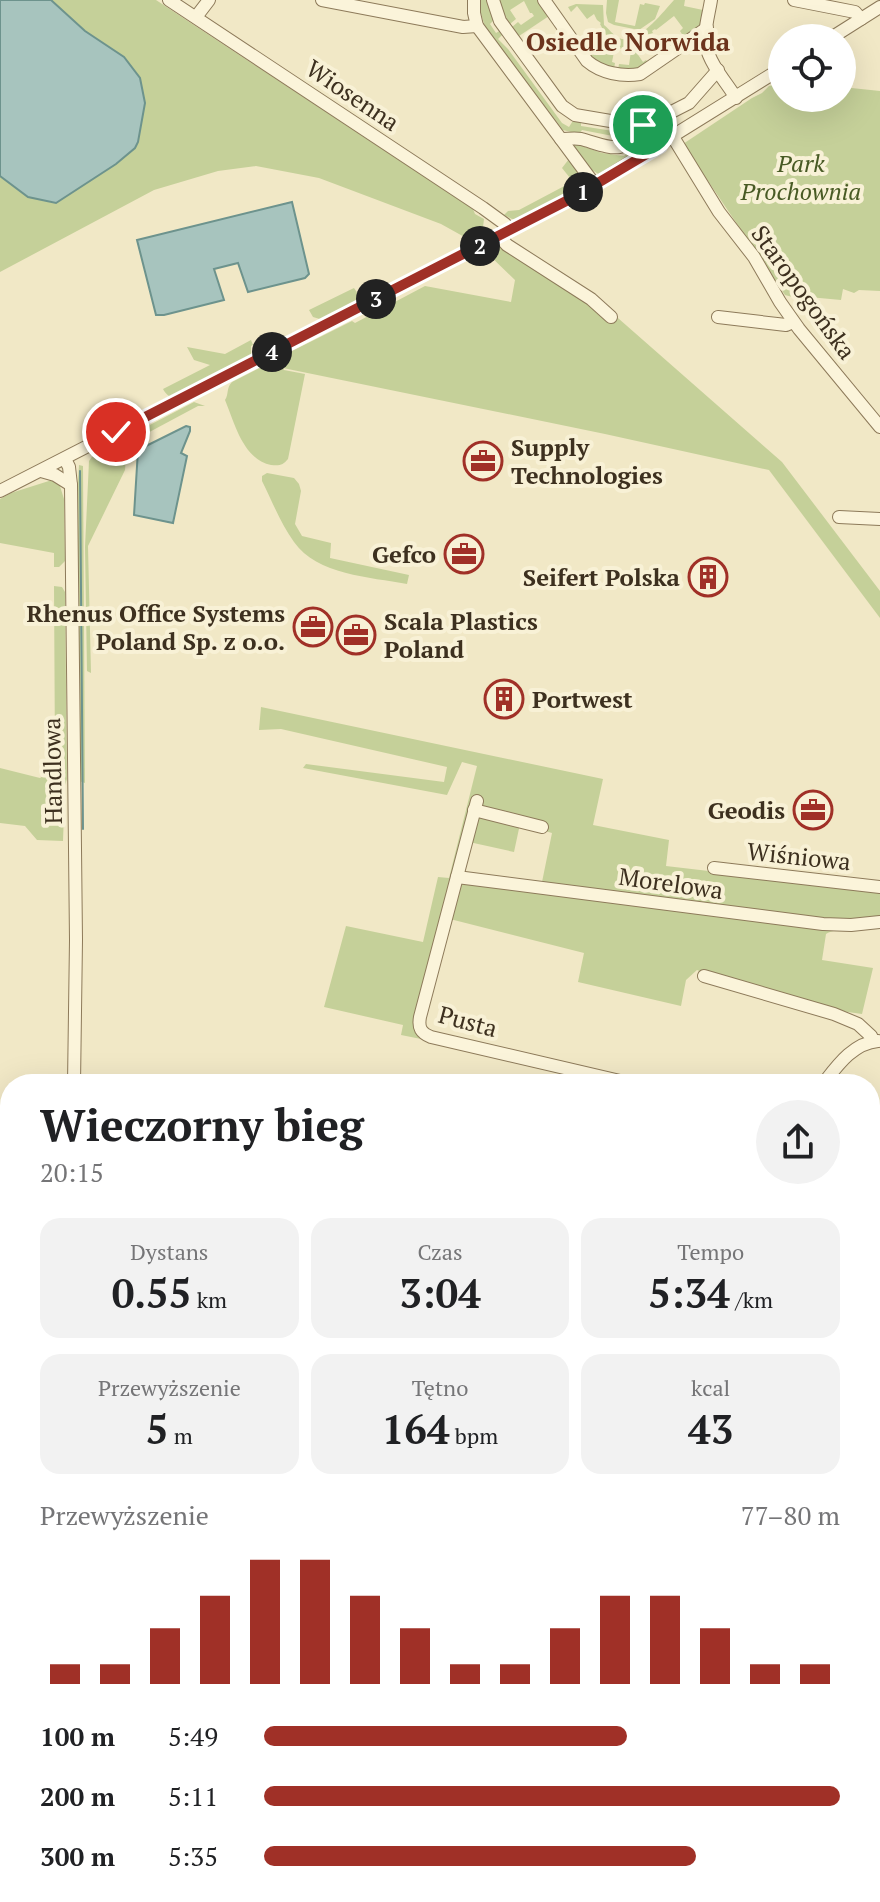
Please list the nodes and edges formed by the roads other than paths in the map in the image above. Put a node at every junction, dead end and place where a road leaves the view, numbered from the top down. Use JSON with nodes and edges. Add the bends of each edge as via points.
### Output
{"nodes":[{"id":1,"x":169,"y":0,"type":"edge"},
{"id":2,"x":209,"y":0,"type":"edge"},
{"id":3,"x":322,"y":0,"type":"edge"},
{"id":4,"x":474,"y":0,"type":"edge"},
{"id":5,"x":493,"y":0,"type":"edge"},
{"id":6,"x":544,"y":0,"type":"edge"},
{"id":7,"x":711,"y":0,"type":"edge"},
{"id":8,"x":794,"y":0,"type":"edge"},
{"id":9,"x":880,"y":7,"type":"edge"},
{"id":10,"x":196,"y":17,"type":"junction"},
{"id":11,"x":861,"y":19,"type":"junction"},
{"id":12,"x":853,"y":24,"type":"edge"},
{"id":13,"x":477,"y":26,"type":"junction"},
{"id":14,"x":707,"y":28,"type":"junction"},
{"id":15,"x":718,"y":70,"type":"junction"},
{"id":16,"x":768,"y":77,"type":"edge"},
{"id":17,"x":736,"y":98,"type":"junction"},
{"id":18,"x":640,"y":125,"type":"junction"},
{"id":19,"x":673,"y":137,"type":"junction"},
{"id":20,"x":561,"y":139,"type":"junction"},
{"id":21,"x":660,"y":146,"type":"junction"},
{"id":22,"x":595,"y":185,"type":"junction"},
{"id":23,"x":504,"y":233,"type":"junction"},
{"id":24,"x":611,"y":317,"type":"dead end"},
{"id":25,"x":718,"y":317,"type":"dead end"},
{"id":26,"x":793,"y":322,"type":"junction"},
{"id":27,"x":880,"y":427,"type":"edge"},
{"id":28,"x":65,"y":459,"type":"junction"},
{"id":29,"x":41,"y":471,"type":"junction"},
{"id":30,"x":71,"y":485,"type":"junction"},
{"id":31,"x":0,"y":491,"type":"edge"},
{"id":32,"x":839,"y":517,"type":"dead end"},
{"id":33,"x":880,"y":519,"type":"edge"},
{"id":34,"x":542,"y":827,"type":"dead end"},
{"id":35,"x":714,"y":868,"type":"dead end"},
{"id":36,"x":457,"y":877,"type":"junction"},
{"id":37,"x":880,"y":887,"type":"edge"},
{"id":38,"x":880,"y":922,"type":"edge"},
{"id":39,"x":704,"y":976,"type":"dead end"},
{"id":40,"x":877,"y":1040,"type":"edge"},
{"id":41,"x":74,"y":1074,"type":"edge"},
{"id":42,"x":590,"y":1074,"type":"edge"},
{"id":43,"x":831,"y":1074,"type":"edge"}],
"edges":[{"from":1,"to":10,"type":"street","name":"Wiosenna"},
{"from":2,"to":10,"type":"street"},
{"from":3,"to":13,"type":"street"},
{"from":4,"to":13,"type":"street"},
{"from":5,"to":18,"type":"street","via":[[500,21],[566,110]]},
{"from":6,"to":14,"type":"street","via":[[587,61],[608,72],[640,74]]},
{"from":7,"to":14,"type":"street"},
{"from":8,"to":11,"type":"street","via":[[855,12]]},
{"from":9,"to":11,"type":"street"},
{"from":10,"to":23,"type":"street","name":"Wiosenna","via":[[477,204],[505,224]]},
{"from":11,"to":12,"type":"street"},
{"from":13,"to":20,"type":"street"},
{"from":14,"to":15,"type":"street","via":[[706,48]]},
{"from":15,"to":17,"type":"street"},
{"from":15,"to":18,"type":"street","via":[[689,103]]},
{"from":16,"to":17,"type":"street"},
{"from":17,"to":19,"type":"street"},
{"from":18,"to":20,"type":"street","via":[[626,145],[615,148]]},
{"from":18,"to":21,"type":"street"},
{"from":19,"to":21,"type":"street"},
{"from":19,"to":26,"type":"street","name":"Staropogońska"},
{"from":20,"to":22,"type":"street"},
{"from":21,"to":22,"type":"street"},
{"from":22,"to":23,"type":"street"},
{"from":23,"to":24,"type":"street","name":"Wiosenna","via":[[507,245]]},
{"from":23,"to":28,"type":"street"},
{"from":25,"to":26,"type":"street"},
{"from":26,"to":27,"type":"street","name":"Staropogońska"},
{"from":28,"to":29,"type":"street"},
{"from":28,"to":30,"type":"street","name":"Handlowa"},
{"from":29,"to":30,"type":"street"},
{"from":29,"to":31,"type":"street"},
{"from":30,"to":41,"type":"street","name":"Handlowa"},
{"from":32,"to":33,"type":"street"},
{"from":34,"to":36,"type":"street","name":"Pusta","via":[[475,805]]},
{"from":35,"to":37,"type":"street","name":"Wiśniowa"},
{"from":36,"to":38,"type":"street","name":"Morelowa","via":[[808,923]]},
{"from":36,"to":42,"type":"street","name":"Pusta","via":[[420,1017],[422,1032]]},
{"from":39,"to":40,"type":"street","via":[[834,1014]]},
{"from":40,"to":43,"type":"street","via":[[849,1053]]}]}
